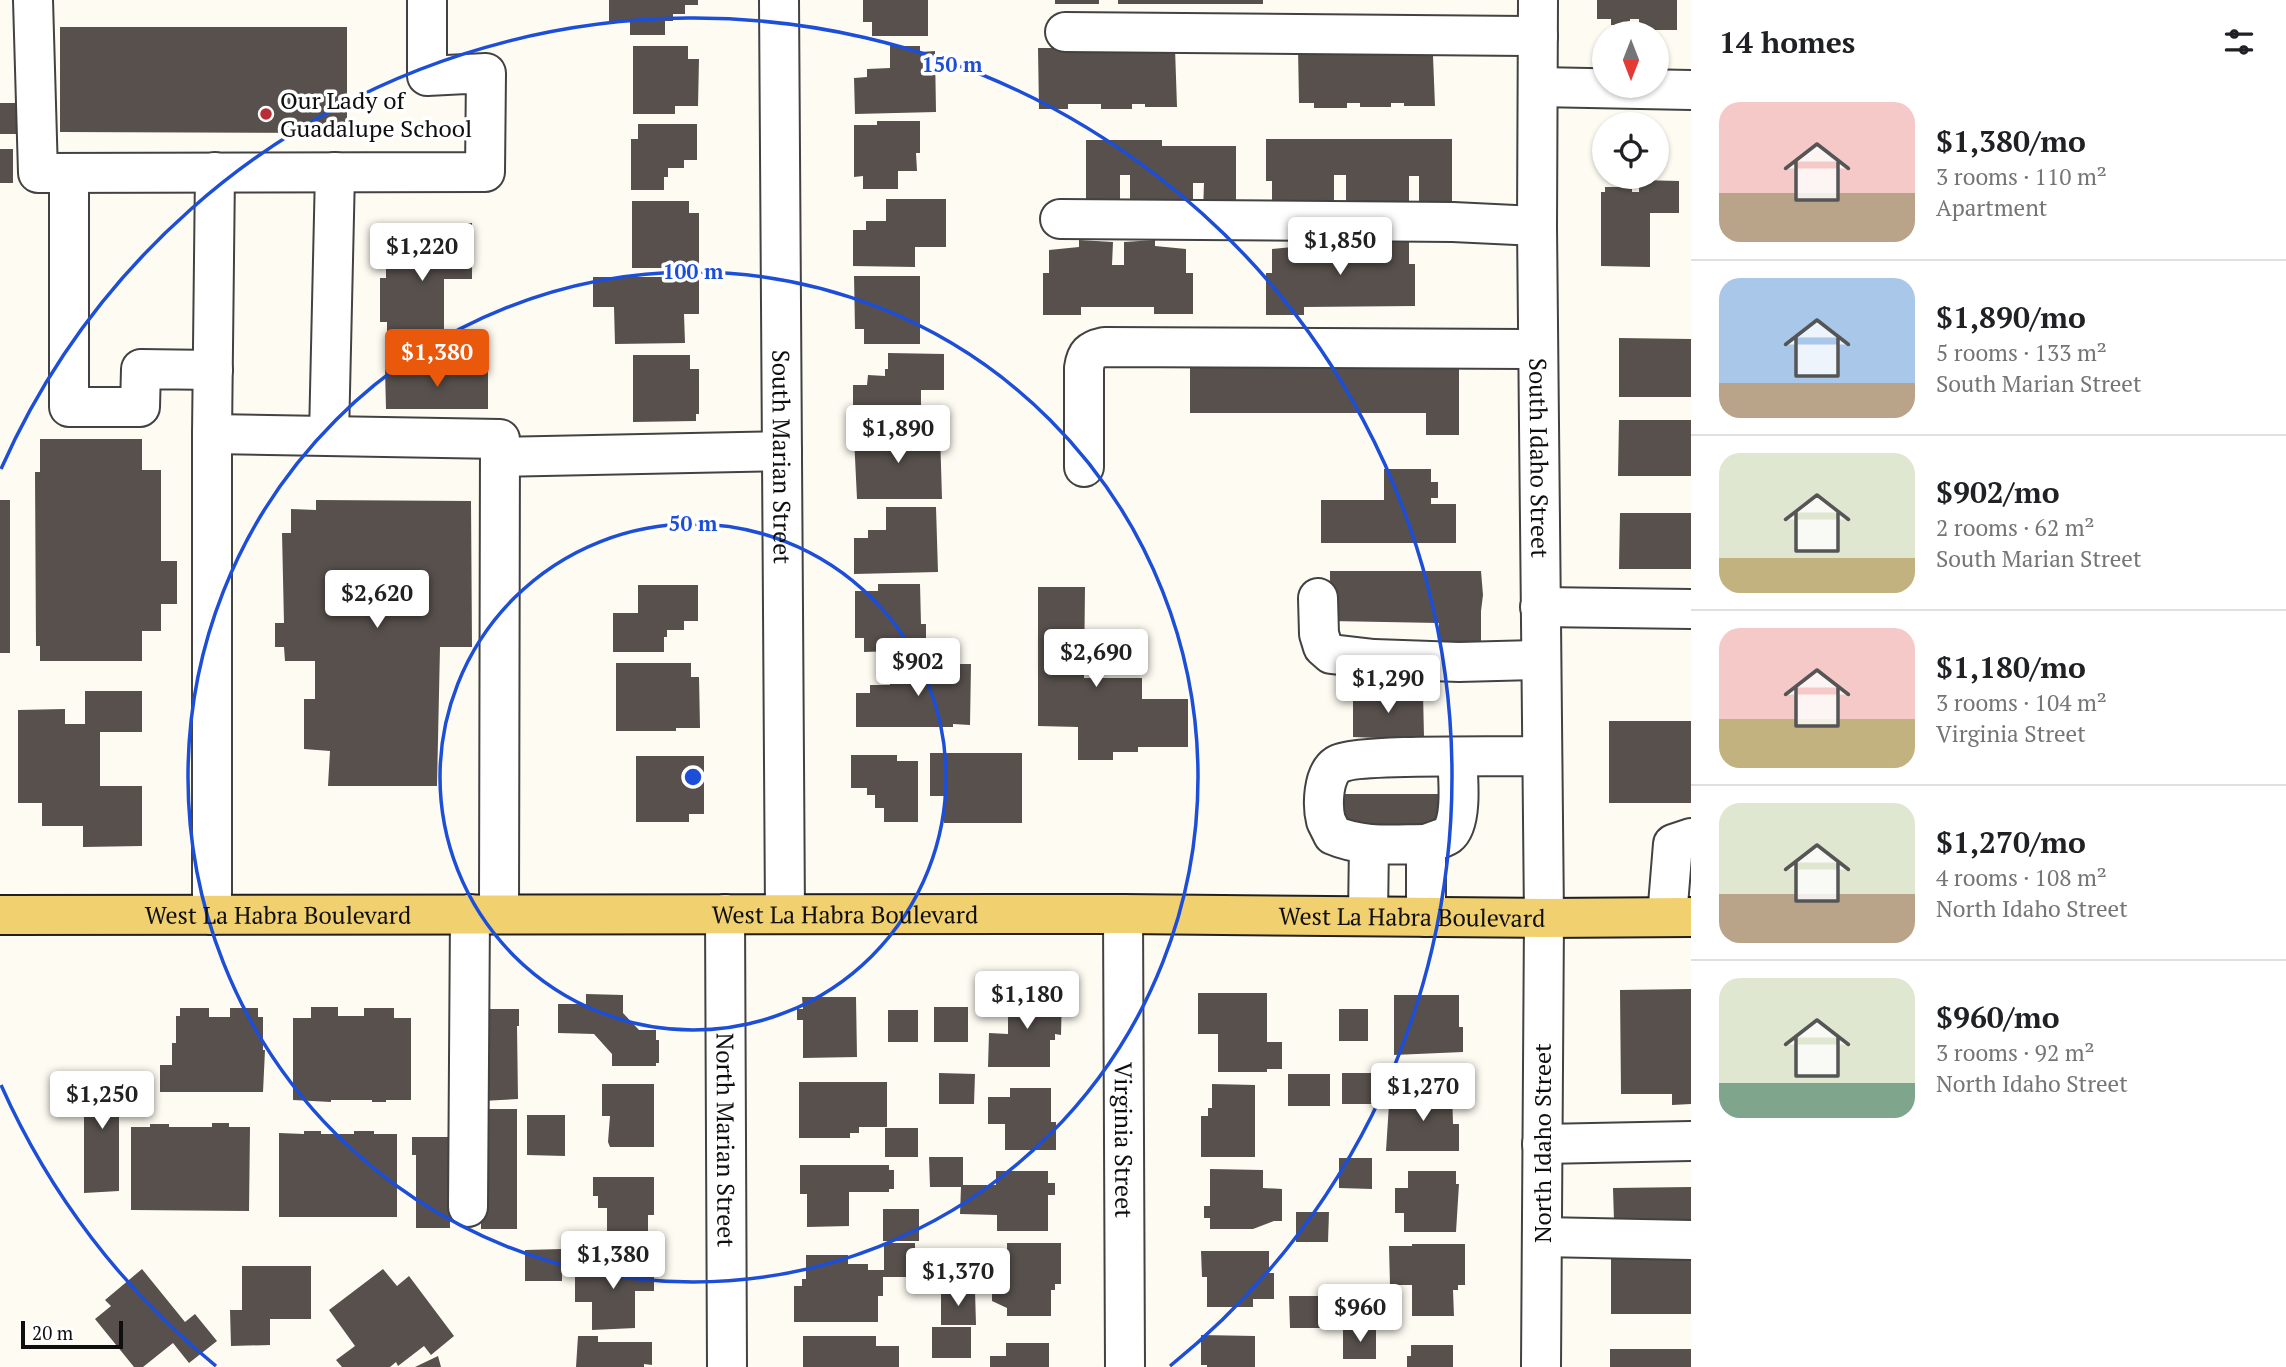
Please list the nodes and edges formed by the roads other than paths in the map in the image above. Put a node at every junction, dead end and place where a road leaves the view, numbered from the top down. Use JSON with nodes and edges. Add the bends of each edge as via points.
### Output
{"nodes":[{"id":1,"x":33,"y":0,"type":"edge"},
{"id":2,"x":427,"y":0,"type":"edge"},
{"id":3,"x":779,"y":0,"type":"edge"},
{"id":4,"x":1538,"y":18,"type":"edge"},
{"id":5,"x":1065,"y":32,"type":"dead end"},
{"id":6,"x":1538,"y":87,"type":"junction"},
{"id":7,"x":1691,"y":90,"type":"edge"},
{"id":8,"x":215,"y":172,"type":"junction"},
{"id":9,"x":335,"y":172,"type":"junction"},
{"id":10,"x":69,"y":173,"type":"junction"},
{"id":11,"x":1060,"y":219,"type":"dead end"},
{"id":12,"x":1536,"y":226,"type":"junction"},
{"id":13,"x":1538,"y":349,"type":"junction"},
{"id":14,"x":213,"y":370,"type":"junction"},
{"id":15,"x":212,"y":434,"type":"junction"},
{"id":16,"x":329,"y":436,"type":"junction"},
{"id":17,"x":500,"y":448,"type":"junction"},
{"id":18,"x":782,"y":452,"type":"junction"},
{"id":19,"x":1084,"y":467,"type":"dead end"},
{"id":20,"x":1318,"y":598,"type":"dead end"},
{"id":21,"x":1540,"y":607,"type":"junction"},
{"id":22,"x":1691,"y":609,"type":"edge"},
{"id":23,"x":1541,"y":660,"type":"junction"},
{"id":24,"x":1542,"y":756,"type":"junction"},
{"id":25,"x":1457,"y":757,"type":"junction"},
{"id":26,"x":1691,"y":838,"type":"edge"},
{"id":27,"x":1369,"y":844,"type":"junction"},
{"id":28,"x":1426,"y":844,"type":"junction"},
{"id":29,"x":485,"y":914,"type":"junction"},
{"id":30,"x":725,"y":914,"type":"junction"},
{"id":31,"x":785,"y":914,"type":"junction"},
{"id":32,"x":1123,"y":914,"type":"junction"},
{"id":33,"x":0,"y":915,"type":"edge"},
{"id":34,"x":212,"y":915,"type":"junction"},
{"id":35,"x":1368,"y":916,"type":"junction"},
{"id":36,"x":1426,"y":917,"type":"junction"},
{"id":37,"x":1679,"y":917,"type":"edge"},
{"id":38,"x":1545,"y":918,"type":"junction"},
{"id":39,"x":1691,"y":1141,"type":"edge"},
{"id":40,"x":1542,"y":1144,"type":"junction"},
{"id":41,"x":468,"y":1207,"type":"dead end"},
{"id":42,"x":1542,"y":1237,"type":"junction"},
{"id":43,"x":1691,"y":1240,"type":"edge"},
{"id":44,"x":727,"y":1367,"type":"edge"},
{"id":45,"x":1125,"y":1367,"type":"edge"},
{"id":46,"x":1541,"y":1367,"type":"edge"}],
"edges":[{"from":1,"to":10,"type":"street","via":[[38,173]]},
{"from":2,"to":9,"type":"street","via":[[427,76],[486,73],[485,172]]},
{"from":3,"to":18,"type":"street","name":"South Marian Street"},
{"from":4,"to":5,"type":"street"},
{"from":4,"to":6,"type":"street","name":"South Idaho Street"},
{"from":6,"to":7,"type":"street"},
{"from":6,"to":12,"type":"street","name":"South Idaho Street"},
{"from":8,"to":9,"type":"street"},
{"from":8,"to":10,"type":"street"},
{"from":8,"to":14,"type":"street"},
{"from":9,"to":16,"type":"street"},
{"from":10,"to":14,"type":"street","via":[[69,407],[140,407],[141,369]]},
{"from":11,"to":12,"type":"street"},
{"from":12,"to":13,"type":"street","name":"South Idaho Street"},
{"from":13,"to":19,"type":"street","via":[[1092,349],[1084,368]]},
{"from":13,"to":21,"type":"street","name":"South Idaho Street"},
{"from":14,"to":15,"type":"street"},
{"from":15,"to":16,"type":"street"},
{"from":15,"to":34,"type":"street"},
{"from":16,"to":17,"type":"street"},
{"from":17,"to":18,"type":"street"},
{"from":17,"to":29,"type":"street"},
{"from":18,"to":31,"type":"street","name":"South Marian Street"},
{"from":20,"to":23,"type":"street","via":[[1319,634],[1331,654],[1434,661]]},
{"from":21,"to":22,"type":"street"},
{"from":21,"to":23,"type":"street","name":"South Idaho Street"},
{"from":23,"to":24,"type":"street","name":"South Idaho Street"},
{"from":24,"to":25,"type":"street"},
{"from":24,"to":38,"type":"street","name":"South Idaho Street"},
{"from":25,"to":27,"type":"street","via":[[1383,758],[1336,766],[1325,795],[1326,820],[1333,835]]},
{"from":25,"to":28,"type":"street","via":[[1454,827],[1447,836]]},
{"from":26,"to":37,"type":"street","via":[[1673,844]]},
{"from":27,"to":28,"type":"street"},
{"from":27,"to":35,"type":"street"},
{"from":28,"to":36,"type":"street"},
{"from":29,"to":30,"type":"main road","name":"West La Habra Boulevard"},
{"from":29,"to":34,"type":"main road","name":"West La Habra Boulevard"},
{"from":29,"to":41,"type":"street"},
{"from":30,"to":31,"type":"main road","name":"West La Habra Boulevard"},
{"from":30,"to":44,"type":"street","name":"North Marian Street"},
{"from":31,"to":32,"type":"main road","name":"West La Habra Boulevard"},
{"from":32,"to":35,"type":"main road","name":"West La Habra Boulevard"},
{"from":32,"to":45,"type":"street","name":"Virginia Street"},
{"from":33,"to":34,"type":"main road","name":"West La Habra Boulevard"},
{"from":35,"to":36,"type":"main road","name":"West La Habra Boulevard"},
{"from":36,"to":38,"type":"main road","name":"West La Habra Boulevard"},
{"from":37,"to":38,"type":"main road","name":"West La Habra Boulevard"},
{"from":38,"to":40,"type":"street","name":"North Idaho Street"},
{"from":39,"to":40,"type":"street"},
{"from":40,"to":42,"type":"street","name":"North Idaho Street"},
{"from":42,"to":43,"type":"street"},
{"from":42,"to":46,"type":"street","name":"North Idaho Street"}]}
